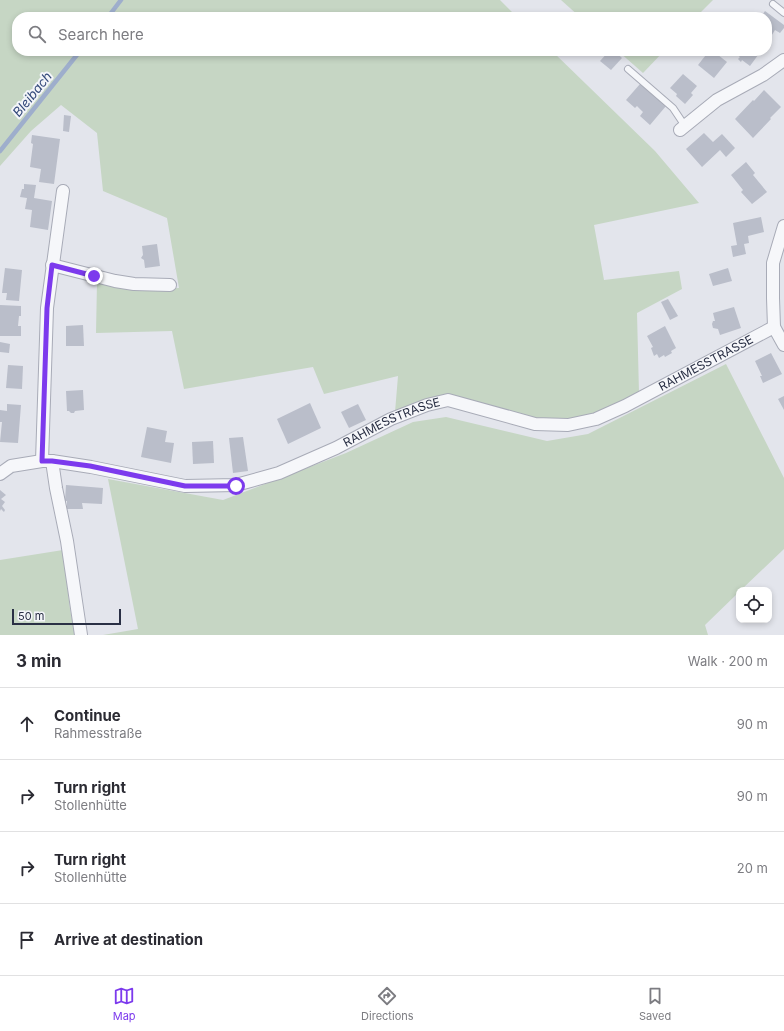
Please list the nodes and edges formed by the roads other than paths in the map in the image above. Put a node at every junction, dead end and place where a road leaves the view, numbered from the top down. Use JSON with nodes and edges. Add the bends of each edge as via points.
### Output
{"nodes":[{"id":1,"x":773,"y":4,"type":"dead end"},
{"id":2,"x":784,"y":13,"type":"edge"},
{"id":3,"x":784,"y":60,"type":"edge"},
{"id":4,"x":628,"y":69,"type":"dead end"},
{"id":5,"x":683,"y":128,"type":"joint"},
{"id":6,"x":63,"y":191,"type":"dead end"},
{"id":7,"x":784,"y":226,"type":"edge"},
{"id":8,"x":52,"y":265,"type":"junction"},
{"id":9,"x":170,"y":285,"type":"dead end"},
{"id":10,"x":774,"y":327,"type":"junction"},
{"id":11,"x":784,"y":345,"type":"edge"},
{"id":12,"x":47,"y":461,"type":"junction"},
{"id":13,"x":0,"y":474,"type":"edge"},
{"id":14,"x":81,"y":635,"type":"edge"}],
"edges":[{"from":1,"to":2,"type":"lane"},
{"from":3,"to":5,"type":"street","via":[[763,75],[717,100]]},
{"from":4,"to":5,"type":"lane","via":[[672,108]]},
{"from":6,"to":8,"type":"street"},
{"from":7,"to":10,"type":"street","via":[[773,263]]},
{"from":8,"to":9,"type":"street","via":[[115,281]]},
{"from":8,"to":12,"type":"street","via":[[47,308]]},
{"from":10,"to":11,"type":"street"},
{"from":10,"to":12,"type":"street","name":"RAHMESSTRASSE","via":[[625,406],[596,419],[568,426],[535,424],[448,400],[391,419],[336,448],[279,473],[236,486],[185,486],[90,466]]},
{"from":12,"to":13,"type":"street","name":"RAHMESSTRASSE","via":[[11,466]]},
{"from":12,"to":14,"type":"street","via":[[56,488],[67,541]]}]}
